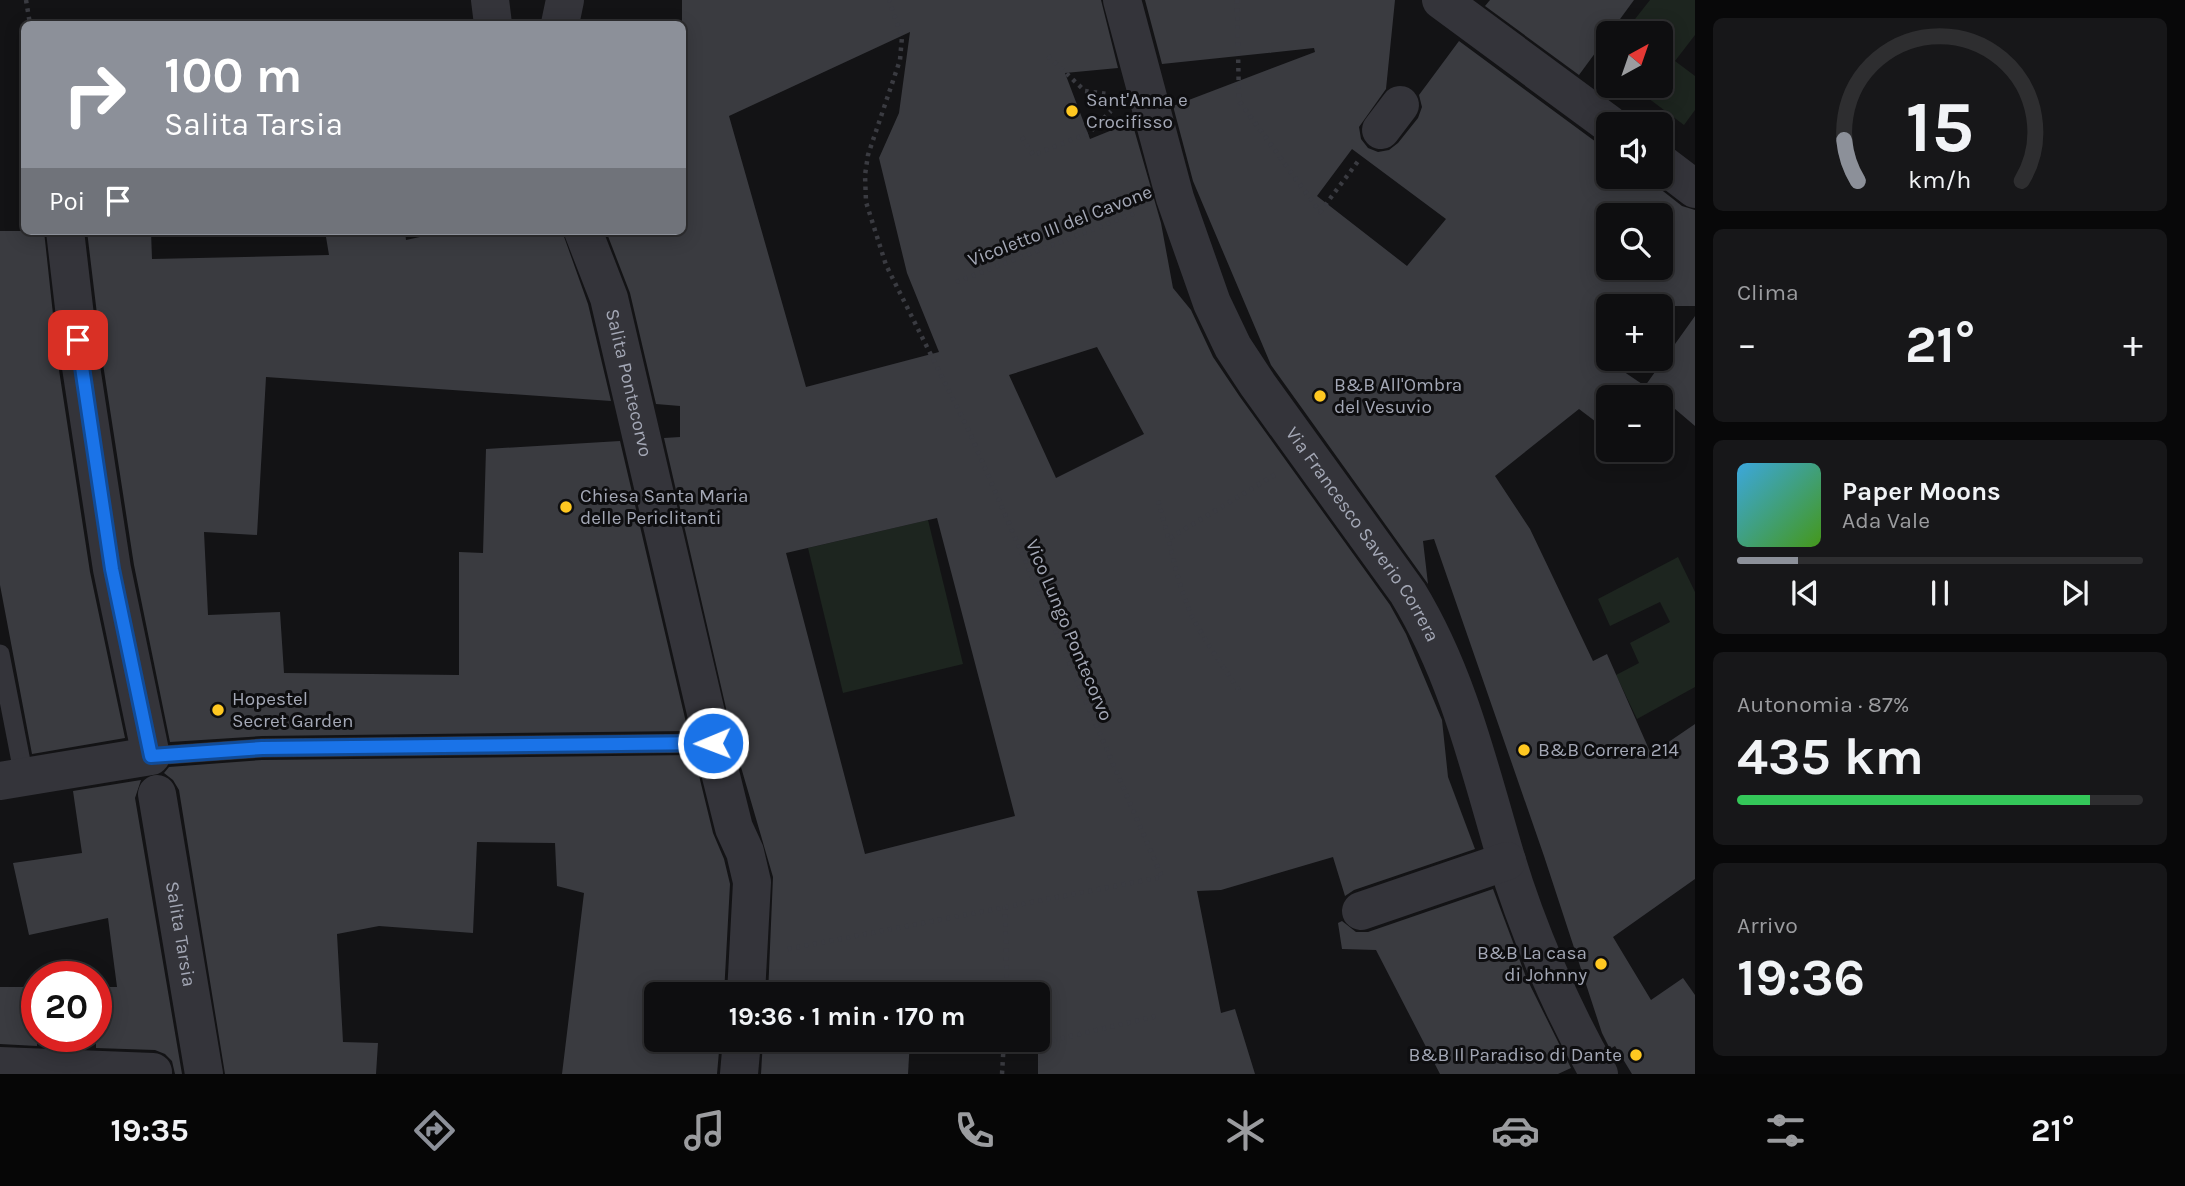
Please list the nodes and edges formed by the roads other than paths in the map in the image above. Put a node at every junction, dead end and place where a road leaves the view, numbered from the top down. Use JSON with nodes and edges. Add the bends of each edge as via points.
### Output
{"nodes":[{"id":1,"x":490,"y":0,"type":"edge"},
{"id":2,"x":565,"y":0,"type":"edge"},
{"id":3,"x":1122,"y":0,"type":"edge"},
{"id":4,"x":1441,"y":0,"type":"edge"},
{"id":5,"x":493,"y":21,"type":"edge"},
{"id":6,"x":561,"y":21,"type":"edge"},
{"id":7,"x":1596,"y":114,"type":"edge"},
{"id":8,"x":1673,"y":172,"type":"edge"},
{"id":9,"x":1695,"y":189,"type":"edge"},
{"id":10,"x":65,"y":235,"type":"edge"},
{"id":11,"x":585,"y":235,"type":"edge"},
{"id":12,"x":0,"y":654,"type":"edge"},
{"id":13,"x":714,"y":747,"type":"junction"},
{"id":14,"x":151,"y":756,"type":"junction"},
{"id":15,"x":12,"y":779,"type":"edge"},
{"id":16,"x":157,"y":794,"type":"dead end"},
{"id":17,"x":1507,"y":861,"type":"junction"},
{"id":18,"x":1361,"y":911,"type":"dead end"},
{"id":19,"x":747,"y":982,"type":"edge"},
{"id":20,"x":741,"y":1052,"type":"edge"},
{"id":21,"x":0,"y":1066,"type":"edge"},
{"id":22,"x":1592,"y":1072,"type":"edge"},
{"id":23,"x":185,"y":1073,"type":"edge"},
{"id":24,"x":739,"y":1074,"type":"edge"}],
"edges":[{"from":1,"to":5,"type":"street"},
{"from":2,"to":6,"type":"street"},
{"from":3,"to":17,"type":"street","name":"Via Francesco Saverio Correra","via":[[1192,254],[1233,347],[1429,628],[1462,708]]},
{"from":4,"to":7,"type":"street"},
{"from":8,"to":9,"type":"street"},
{"from":10,"to":14,"type":"street","via":[[106,532]]},
{"from":11,"to":13,"type":"street","name":"Salita Pontecorvo","via":[[609,298]]},
{"from":12,"to":15,"type":"lane"},
{"from":13,"to":14,"type":"lane","via":[[262,748]]},
{"from":13,"to":19,"type":"street","name":"Salita Pontecorvo","via":[[752,882]]},
{"from":14,"to":15,"type":"street"},
{"from":16,"to":23,"type":"street","name":"Salita Tarsia"},
{"from":17,"to":18,"type":"street"},
{"from":17,"to":22,"type":"street","name":"Via Francesco Saverio Correra"},
{"from":20,"to":24,"type":"street"},
{"from":21,"to":23,"type":"street"}]}
